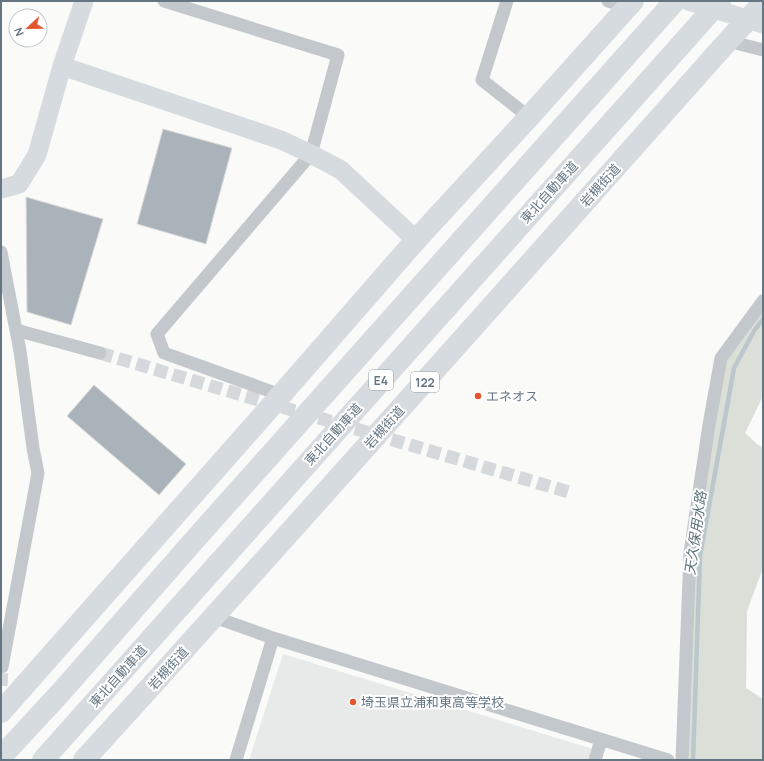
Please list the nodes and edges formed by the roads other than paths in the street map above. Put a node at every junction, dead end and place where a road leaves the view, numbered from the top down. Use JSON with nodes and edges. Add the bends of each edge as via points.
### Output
{"nodes":[{"id":1,"x":84,"y":1,"type":"edge"},
{"id":2,"x":164,"y":1,"type":"edge"},
{"id":3,"x":507,"y":1,"type":"edge"},
{"id":4,"x":675,"y":1,"type":"edge"},
{"id":5,"x":688,"y":1,"type":"edge"},
{"id":6,"x":720,"y":1,"type":"edge"},
{"id":7,"x":623,"y":3,"type":"edge"},
{"id":8,"x":763,"y":3,"type":"edge"},
{"id":9,"x":763,"y":24,"type":"edge"},
{"id":10,"x":728,"y":40,"type":"junction"},
{"id":11,"x":763,"y":50,"type":"edge"},
{"id":12,"x":62,"y":66,"type":"junction"},
{"id":13,"x":530,"y":117,"type":"junction"},
{"id":14,"x":311,"y":154,"type":"junction"},
{"id":15,"x":1,"y":189,"type":"edge"},
{"id":16,"x":416,"y":240,"type":"junction"},
{"id":17,"x":1,"y":252,"type":"edge"},
{"id":18,"x":763,"y":301,"type":"edge"},
{"id":19,"x":16,"y":330,"type":"junction"},
{"id":20,"x":100,"y":353,"type":"tunnel mouth"},
{"id":21,"x":281,"y":395,"type":"junction"},
{"id":22,"x":214,"y":616,"type":"junction"},
{"id":23,"x":273,"y":638,"type":"junction"},
{"id":24,"x":2,"y":667,"type":"dead end"},
{"id":25,"x":4,"y":701,"type":"edge"},
{"id":26,"x":601,"y":740,"type":"junction"},
{"id":27,"x":1,"y":757,"type":"edge"},
{"id":28,"x":43,"y":760,"type":"edge"},
{"id":29,"x":84,"y":760,"type":"edge"},
{"id":30,"x":236,"y":760,"type":"edge"},
{"id":31,"x":595,"y":760,"type":"edge"},
{"id":32,"x":668,"y":760,"type":"edge"},
{"id":33,"x":682,"y":760,"type":"edge"}],
"edges":[{"from":1,"to":12,"type":"street"},
{"from":2,"to":14,"type":"street","via":[[338,55]]},
{"from":3,"to":13,"type":"street","via":[[482,80]]},
{"from":4,"to":27,"type":"highway","number":"E4"},
{"from":5,"to":9,"type":"street"},
{"from":6,"to":28,"type":"highway","name":"東北自動車道","number":"E4"},
{"from":7,"to":13,"type":"highway"},
{"from":8,"to":10,"type":"highway","name":"岩槻街道","number":"122"},
{"from":10,"to":11,"type":"street"},
{"from":10,"to":22,"type":"highway","name":"岩槻街道","number":"122","via":[[438,368]]},
{"from":12,"to":14,"type":"street","via":[[281,140]]},
{"from":12,"to":15,"type":"street","via":[[37,155],[19,184]]},
{"from":13,"to":16,"type":"highway"},
{"from":14,"to":16,"type":"street","via":[[340,170]]},
{"from":14,"to":21,"type":"street","via":[[158,334],[164,353]]},
{"from":16,"to":21,"type":"highway"},
{"from":17,"to":19,"type":"street"},
{"from":18,"to":33,"type":"street","via":[[721,358],[711,410],[690,553]]},
{"from":19,"to":20,"type":"street"},
{"from":19,"to":24,"type":"street","via":[[38,473]]},
{"from":21,"to":25,"type":"highway"},
{"from":22,"to":23,"type":"street"},
{"from":22,"to":29,"type":"highway","name":"岩槻街道","number":"122"},
{"from":23,"to":26,"type":"street"},
{"from":23,"to":30,"type":"street"},
{"from":26,"to":31,"type":"street"},
{"from":26,"to":32,"type":"street"}]}
